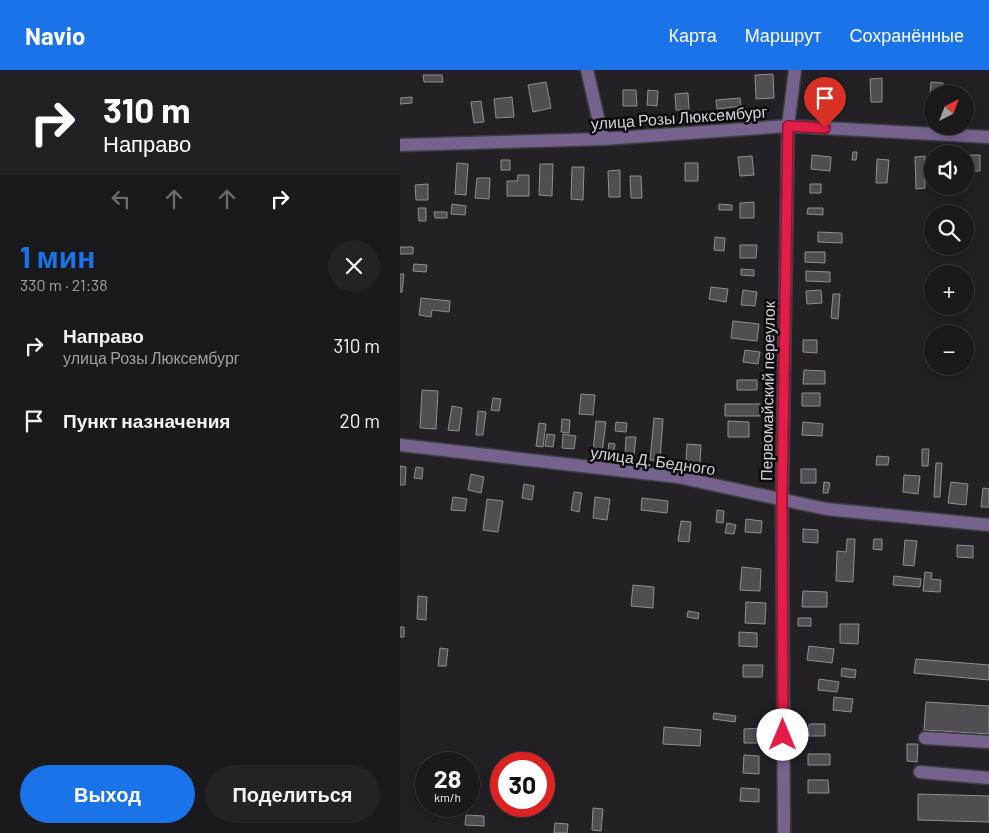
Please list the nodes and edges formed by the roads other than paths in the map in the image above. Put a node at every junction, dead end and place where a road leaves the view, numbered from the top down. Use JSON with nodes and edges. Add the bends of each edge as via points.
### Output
{"nodes":[{"id":1,"x":587,"y":70,"type":"edge"},
{"id":2,"x":795,"y":70,"type":"edge"},
{"id":3,"x":788,"y":126,"type":"junction"},
{"id":4,"x":989,"y":136,"type":"edge"},
{"id":5,"x":603,"y":139,"type":"junction"},
{"id":6,"x":400,"y":145,"type":"edge"},
{"id":7,"x":400,"y":445,"type":"edge"},
{"id":8,"x":782,"y":500,"type":"junction"},
{"id":9,"x":989,"y":525,"type":"edge"},
{"id":10,"x":925,"y":738,"type":"dead end"},
{"id":11,"x":989,"y":742,"type":"edge"},
{"id":12,"x":920,"y":772,"type":"dead end"},
{"id":13,"x":989,"y":778,"type":"edge"},
{"id":14,"x":784,"y":833,"type":"edge"}],
"edges":[{"from":1,"to":5,"type":"street"},
{"from":2,"to":3,"type":"street","name":"Первомайский переулок"},
{"from":3,"to":4,"type":"street","name":"улица Розы Люксембург"},
{"from":3,"to":5,"type":"street","name":"улица Розы Люксембург"},
{"from":3,"to":8,"type":"street","name":"Первомайский переулок"},
{"from":5,"to":6,"type":"street","name":"улица Розы Люксембург"},
{"from":7,"to":8,"type":"street","name":"улица Д. Бедного","via":[[678,477]]},
{"from":8,"to":9,"type":"street","name":"улица Д. Бедного","via":[[826,509]]},
{"from":8,"to":14,"type":"street","name":"Первомайский переулок"},
{"from":10,"to":11,"type":"street"},
{"from":12,"to":13,"type":"street"}]}
